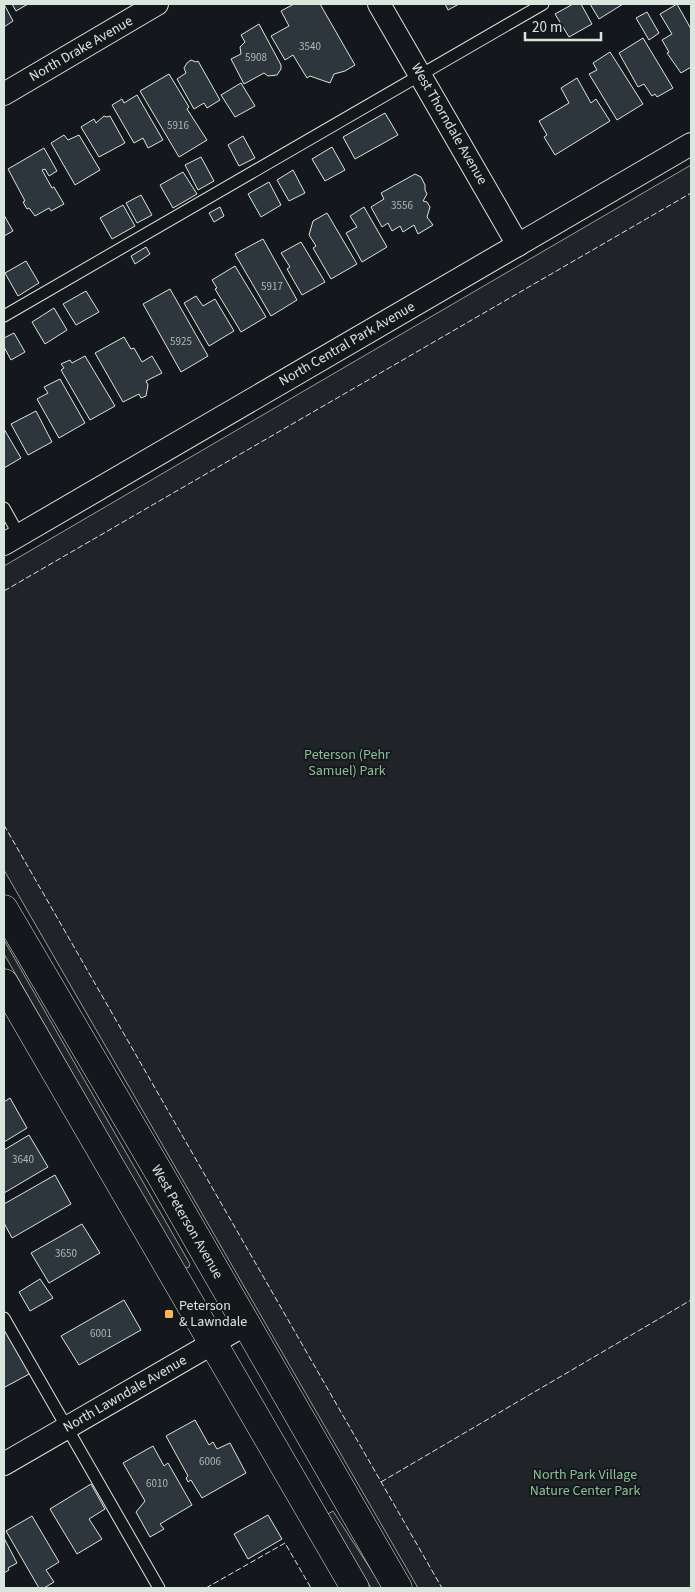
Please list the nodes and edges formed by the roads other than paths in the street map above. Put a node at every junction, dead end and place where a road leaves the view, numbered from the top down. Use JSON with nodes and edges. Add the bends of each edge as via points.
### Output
{"nodes":[{"id":1,"x":157,"y":4,"type":"edge"},
{"id":2,"x":379,"y":4,"type":"edge"},
{"id":3,"x":543,"y":4,"type":"edge"},
{"id":4,"x":420,"y":75,"type":"junction"},
{"id":5,"x":4,"y":94,"type":"edge"},
{"id":6,"x":691,"y":144,"type":"edge"},
{"id":7,"x":518,"y":245,"type":"junction"},
{"id":8,"x":4,"y":316,"type":"edge"},
{"id":9,"x":4,"y":508,"type":"edge"},
{"id":10,"x":11,"y":540,"type":"edge"},
{"id":11,"x":4,"y":909,"type":"edge"},
{"id":12,"x":6,"y":992,"type":"edge"},
{"id":13,"x":4,"y":1318,"type":"edge"},
{"id":14,"x":246,"y":1324,"type":"junction"},
{"id":15,"x":214,"y":1343,"type":"junction"},
{"id":16,"x":67,"y":1428,"type":"junction"},
{"id":17,"x":4,"y":1464,"type":"edge"},
{"id":18,"x":159,"y":1588,"type":"edge"},
{"id":19,"x":354,"y":1588,"type":"edge"},
{"id":20,"x":398,"y":1588,"type":"edge"}],
"edges":[{"from":1,"to":5,"type":"street","name":"North Drake Avenue"},
{"from":2,"to":4,"type":"street","name":"West Thorndale Avenue"},
{"from":3,"to":4,"type":"lane"},
{"from":4,"to":7,"type":"street","name":"West Thorndale Avenue"},
{"from":4,"to":8,"type":"lane"},
{"from":6,"to":7,"type":"street","name":"North Central Park Avenue"},
{"from":7,"to":10,"type":"street","name":"North Central Park Avenue"},
{"from":9,"to":10,"type":"lane"},
{"from":11,"to":14,"type":"main road","name":"West Peterson Avenue"},
{"from":12,"to":15,"type":"main road"},
{"from":13,"to":16,"type":"lane"},
{"from":14,"to":15,"type":"street","name":"North Lawndale Avenue"},
{"from":14,"to":20,"type":"main road","name":"West Peterson Avenue"},
{"from":15,"to":16,"type":"street","name":"North Lawndale Avenue"},
{"from":15,"to":19,"type":"main road"},
{"from":16,"to":17,"type":"street","name":"North Lawndale Avenue"},
{"from":16,"to":18,"type":"lane"}]}
